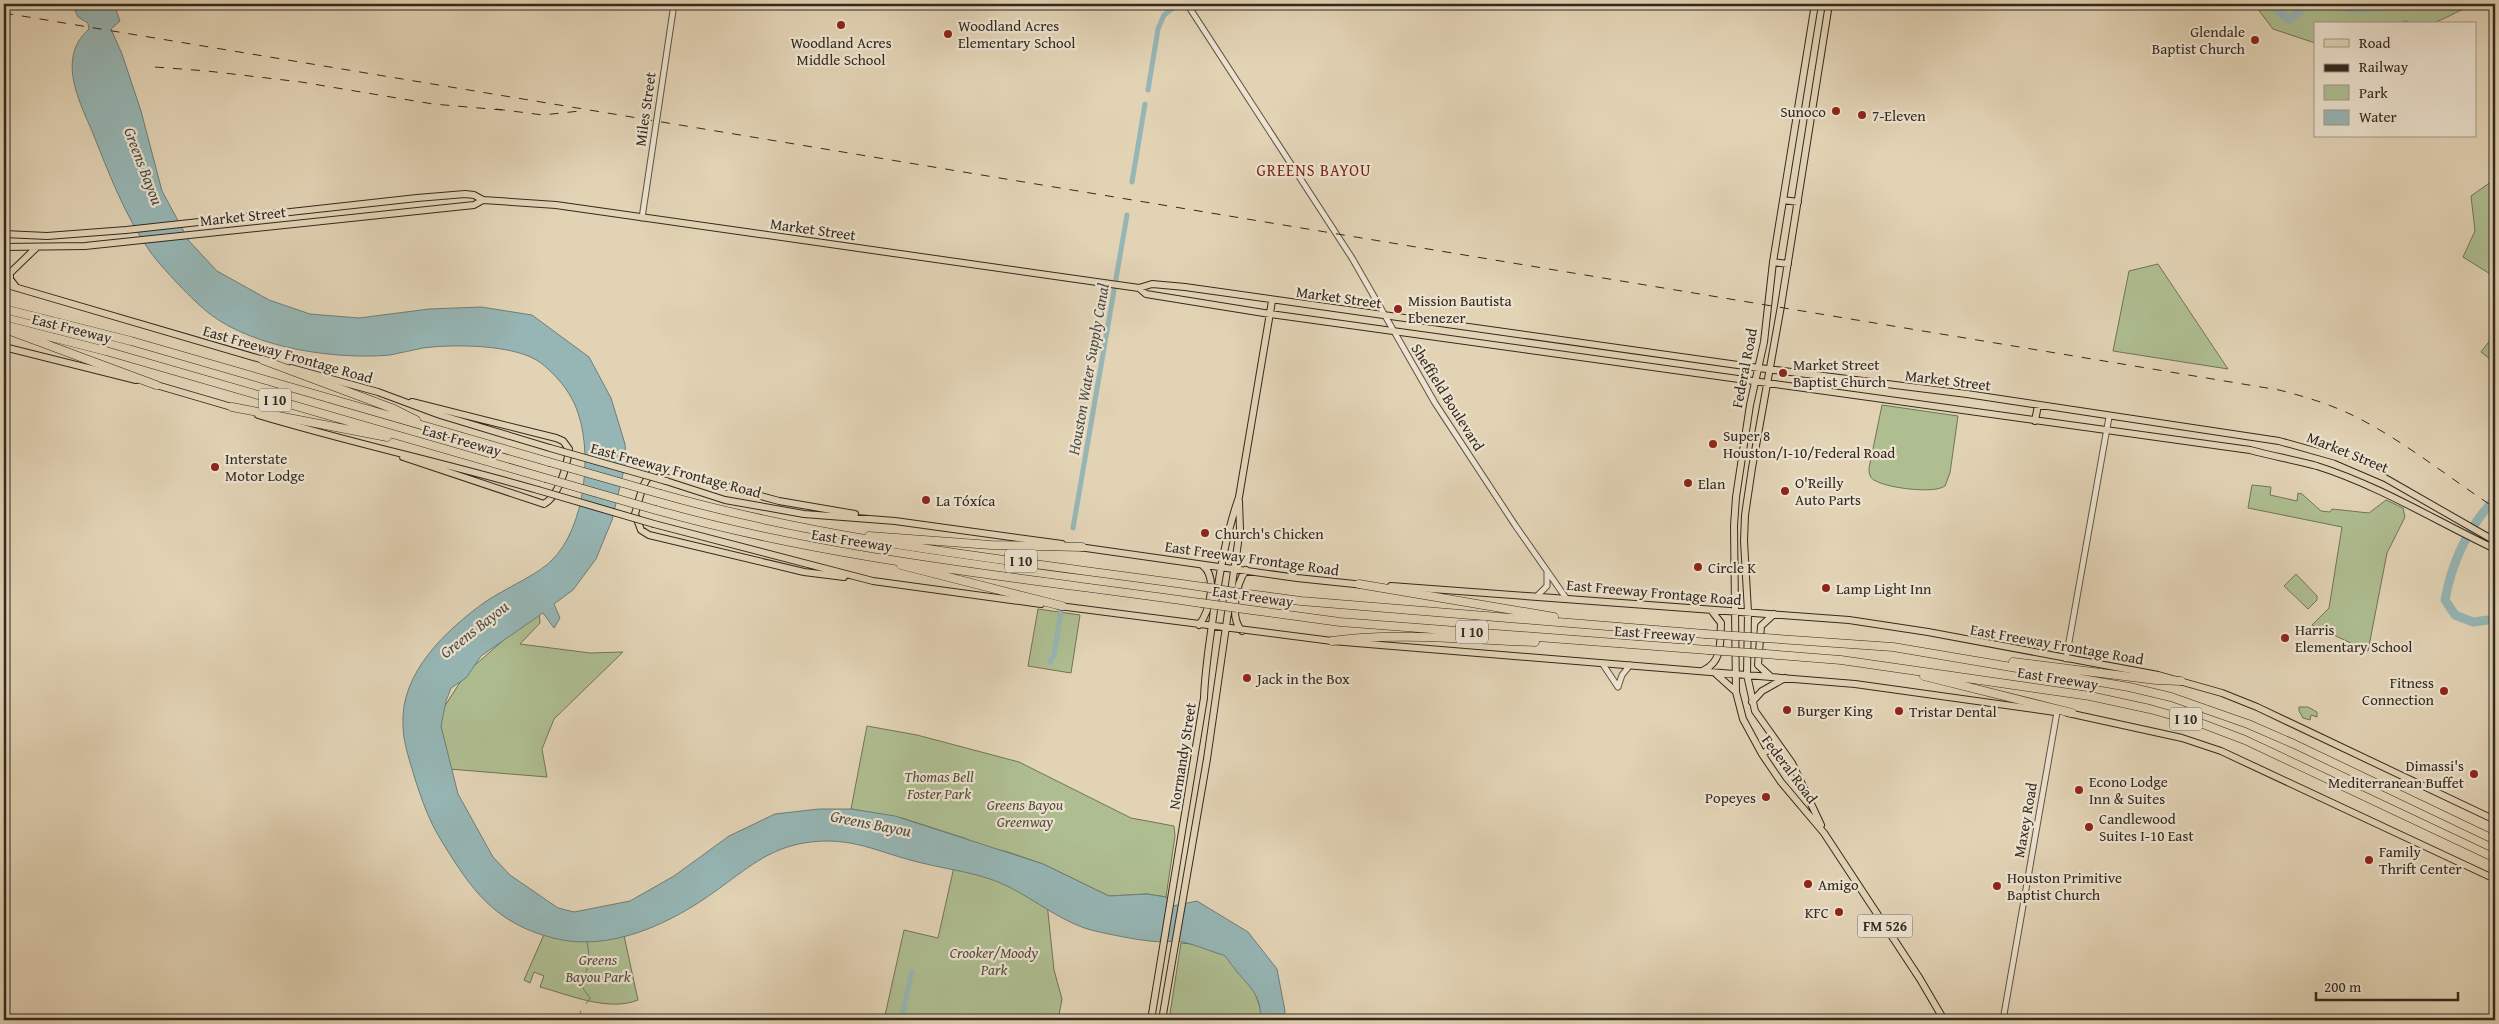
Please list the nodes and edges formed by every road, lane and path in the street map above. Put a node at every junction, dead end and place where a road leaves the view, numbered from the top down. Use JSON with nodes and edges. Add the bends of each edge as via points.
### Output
{"nodes":[{"id":1,"x":674,"y":4,"type":"edge"},
{"id":2,"x":1815,"y":4,"type":"edge"},
{"id":3,"x":1829,"y":4,"type":"edge"},
{"id":4,"x":1188,"y":5,"type":"edge"},
{"id":5,"x":484,"y":200,"type":"junction"},
{"id":6,"x":1783,"y":200,"type":"junction"},
{"id":7,"x":1798,"y":202,"type":"junction"},
{"id":8,"x":299,"y":212,"type":"junction"},
{"id":9,"x":642,"y":218,"type":"junction"},
{"id":10,"x":300,"y":223,"type":"junction"},
{"id":11,"x":4,"y":234,"type":"edge"},
{"id":12,"x":28,"y":236,"type":"junction"},
{"id":13,"x":47,"y":236,"type":"junction"},
{"id":14,"x":4,"y":247,"type":"edge"},
{"id":15,"x":12,"y":247,"type":"junction"},
{"id":16,"x":36,"y":248,"type":"junction"},
{"id":17,"x":47,"y":248,"type":"junction"},
{"id":18,"x":1773,"y":262,"type":"junction"},
{"id":19,"x":1788,"y":264,"type":"junction"},
{"id":20,"x":4,"y":284,"type":"edge"},
{"id":21,"x":16,"y":287,"type":"junction"},
{"id":22,"x":1139,"y":288,"type":"junction"},
{"id":23,"x":1272,"y":301,"type":"junction"},
{"id":24,"x":4,"y":308,"type":"edge"},
{"id":25,"x":1270,"y":314,"type":"junction"},
{"id":26,"x":1384,"y":315,"type":"junction"},
{"id":27,"x":4,"y":327,"type":"edge"},
{"id":28,"x":1392,"y":330,"type":"junction"},
{"id":29,"x":4,"y":348,"type":"edge"},
{"id":30,"x":263,"y":360,"type":"junction"},
{"id":31,"x":1759,"y":368,"type":"junction"},
{"id":32,"x":1770,"y":369,"type":"junction"},
{"id":33,"x":1756,"y":381,"type":"junction"},
{"id":34,"x":1767,"y":384,"type":"junction"},
{"id":35,"x":156,"y":385,"type":"junction"},
{"id":36,"x":400,"y":400,"type":"junction"},
{"id":37,"x":2038,"y":405,"type":"junction"},
{"id":38,"x":232,"y":407,"type":"junction"},
{"id":39,"x":2109,"y":417,"type":"junction"},
{"id":40,"x":2035,"y":421,"type":"junction"},
{"id":41,"x":2173,"y":426,"type":"junction"},
{"id":42,"x":433,"y":429,"type":"junction"},
{"id":43,"x":2106,"y":431,"type":"junction"},
{"id":44,"x":2171,"y":439,"type":"junction"},
{"id":45,"x":432,"y":446,"type":"junction"},
{"id":46,"x":391,"y":452,"type":"junction"},
{"id":47,"x":1239,"y":497,"type":"junction"},
{"id":48,"x":895,"y":521,"type":"junction"},
{"id":49,"x":838,"y":535,"type":"junction"},
{"id":50,"x":2495,"y":541,"type":"edge"},
{"id":51,"x":1082,"y":547,"type":"junction"},
{"id":52,"x":2495,"y":549,"type":"edge"},
{"id":53,"x":872,"y":557,"type":"junction"},
{"id":54,"x":1202,"y":564,"type":"junction"},
{"id":55,"x":1221,"y":567,"type":"junction"},
{"id":56,"x":1234,"y":569,"type":"junction"},
{"id":57,"x":1246,"y":570,"type":"junction"},
{"id":58,"x":1547,"y":573,"type":"junction"},
{"id":59,"x":873,"y":581,"type":"junction"},
{"id":60,"x":1359,"y":584,"type":"junction"},
{"id":61,"x":1537,"y":596,"type":"junction"},
{"id":62,"x":1566,"y":598,"type":"junction"},
{"id":63,"x":1062,"y":606,"type":"junction"},
{"id":64,"x":1712,"y":610,"type":"junction"},
{"id":65,"x":1736,"y":612,"type":"junction"},
{"id":66,"x":1748,"y":612,"type":"junction"},
{"id":67,"x":1774,"y":614,"type":"junction"},
{"id":68,"x":1199,"y":625,"type":"junction"},
{"id":69,"x":1212,"y":626,"type":"junction"},
{"id":70,"x":1600,"y":626,"type":"junction"},
{"id":71,"x":1225,"y":629,"type":"junction"},
{"id":72,"x":1242,"y":631,"type":"junction"},
{"id":73,"x":1332,"y":641,"type":"junction"},
{"id":74,"x":1628,"y":645,"type":"junction"},
{"id":75,"x":2066,"y":659,"type":"junction"},
{"id":76,"x":1976,"y":660,"type":"junction"},
{"id":77,"x":1853,"y":661,"type":"junction"},
{"id":78,"x":1602,"y":662,"type":"junction"},
{"id":79,"x":1630,"y":665,"type":"junction"},
{"id":80,"x":1703,"y":671,"type":"junction"},
{"id":81,"x":1714,"y":672,"type":"junction"},
{"id":82,"x":1734,"y":674,"type":"junction"},
{"id":83,"x":1747,"y":674,"type":"junction"},
{"id":84,"x":1772,"y":677,"type":"junction"},
{"id":85,"x":1785,"y":678,"type":"junction"},
{"id":86,"x":2181,"y":681,"type":"junction"},
{"id":87,"x":1736,"y":692,"type":"junction"},
{"id":88,"x":1752,"y":702,"type":"junction"},
{"id":89,"x":1739,"y":707,"type":"junction"},
{"id":90,"x":1755,"y":711,"type":"junction"},
{"id":91,"x":2057,"y":712,"type":"junction"},
{"id":92,"x":2072,"y":714,"type":"junction"},
{"id":93,"x":1778,"y":744,"type":"junction"},
{"id":94,"x":1762,"y":754,"type":"junction"},
{"id":95,"x":1805,"y":790,"type":"junction"},
{"id":96,"x":1794,"y":797,"type":"junction"},
{"id":97,"x":2495,"y":820,"type":"edge"},
{"id":98,"x":1824,"y":833,"type":"junction"},
{"id":99,"x":2495,"y":840,"type":"edge"},
{"id":100,"x":2495,"y":858,"type":"edge"},
{"id":101,"x":2495,"y":879,"type":"edge"},
{"id":102,"x":1151,"y":1020,"type":"edge"},
{"id":103,"x":1162,"y":1020,"type":"edge"},
{"id":104,"x":1944,"y":1020,"type":"edge"},
{"id":105,"x":2003,"y":1020,"type":"edge"}],
"edges":[{"from":1,"to":9,"type":"street","name":"Miles Street"},
{"from":2,"to":6,"type":"main road","name":"Federal Road"},
{"from":3,"to":7,"type":"main road","name":"Federal Road"},
{"from":4,"to":26,"type":"street","name":"Sheffield Boulevard","via":[[1352,258]]},
{"from":5,"to":8,"type":"main road","name":"Market Street","via":[[474,195],[447,195]]},
{"from":5,"to":9,"type":"main road","name":"Market Street","via":[[533,203]]},
{"from":5,"to":10,"type":"main road","name":"Market Street","via":[[474,205]]},
{"from":6,"to":7,"type":"main road"},
{"from":6,"to":18,"type":"main road","name":"Federal Road"},
{"from":7,"to":19,"type":"main road","name":"Federal Road"},
{"from":8,"to":10,"type":"main road"},
{"from":8,"to":13,"type":"main road","name":"Market Street"},
{"from":9,"to":22,"type":"main road","name":"Market Street"},
{"from":10,"to":17,"type":"main road","name":"Market Street"},
{"from":11,"to":12,"type":"main road","name":"Market Street"},
{"from":12,"to":13,"type":"main road","name":"Market Street"},
{"from":12,"to":15,"type":"main road"},
{"from":13,"to":17,"type":"main road"},
{"from":14,"to":15,"type":"main road","name":"Market Street"},
{"from":15,"to":16,"type":"main road","name":"Market Street"},
{"from":16,"to":17,"type":"main road","name":"Market Street"},
{"from":16,"to":21,"type":"main road","via":[[10,273]]},
{"from":18,"to":19,"type":"main road"},
{"from":18,"to":31,"type":"main road","name":"Federal Road"},
{"from":19,"to":32,"type":"main road","name":"Federal Road"},
{"from":20,"to":21,"type":"main road","name":"East Freeway Frontage Road"},
{"from":21,"to":30,"type":"main road","name":"East Freeway Frontage Road"},
{"from":22,"to":23,"type":"main road","name":"Market Street","via":[[1152,284],[1184,287]]},
{"from":22,"to":25,"type":"main road","name":"Market Street","via":[[1146,294]]},
{"from":23,"to":25,"type":"main road","name":"Normandy Street"},
{"from":23,"to":26,"type":"main road","name":"Market Street"},
{"from":24,"to":42,"type":"highway","name":"East Freeway","number":"I 10","via":[[132,341]]},
{"from":25,"to":28,"type":"main road","name":"Market Street"},
{"from":25,"to":47,"type":"main road","name":"Normandy Street"},
{"from":26,"to":28,"type":"street","name":"Sheffield Boulevard"},
{"from":26,"to":31,"type":"main road","name":"Market Street"},
{"from":27,"to":35,"type":"highway"},
{"from":27,"to":45,"type":"highway","name":"East Freeway","number":"I 10","via":[[106,351]]},
{"from":28,"to":33,"type":"main road","name":"Market Street"},
{"from":28,"to":58,"type":"street","name":"Sheffield Boulevard"},
{"from":29,"to":35,"type":"main road"},
{"from":30,"to":36,"type":"main road","name":"East Freeway Frontage Road"},
{"from":30,"to":42,"type":"highway","via":[[394,409]]},
{"from":31,"to":32,"type":"main road","name":"Market Street"},
{"from":31,"to":33,"type":"main road","name":"Federal Road"},
{"from":32,"to":34,"type":"main road","name":"Federal Road"},
{"from":32,"to":37,"type":"main road","name":"Market Street"},
{"from":33,"to":34,"type":"main road","name":"Market Street"},
{"from":33,"to":65,"type":"main road","name":"Federal Road","via":[[1736,501]]},
{"from":34,"to":40,"type":"main road","name":"Market Street"},
{"from":34,"to":66,"type":"main road","name":"Federal Road","via":[[1745,515]]},
{"from":35,"to":38,"type":"main road"},
{"from":36,"to":46,"type":"main road","via":[[556,438],[569,449],[568,460],[553,497],[544,504]]},
{"from":36,"to":48,"type":"main road","name":"East Freeway Frontage Road","bridge":true,"via":[[464,424],[724,500],[804,514]]},
{"from":37,"to":39,"type":"main road","name":"Market Street"},
{"from":37,"to":40,"type":"main road"},
{"from":38,"to":45,"type":"highway"},
{"from":38,"to":46,"type":"main road"},
{"from":39,"to":41,"type":"main road","name":"Market Street"},
{"from":39,"to":43,"type":"street"},
{"from":40,"to":43,"type":"main road","name":"Market Street"},
{"from":41,"to":44,"type":"main road"},
{"from":41,"to":50,"type":"main road","name":"Market Street","via":[[2279,441],[2336,457],[2385,478]]},
{"from":42,"to":49,"type":"highway","name":"East Freeway","number":"I 10","bridge":true,"via":[[750,518]]},
{"from":43,"to":44,"type":"main road","name":"Market Street"},
{"from":43,"to":75,"type":"street"},
{"from":44,"to":52,"type":"main road","name":"Market Street","via":[[2250,450],[2317,466],[2416,507]]},
{"from":45,"to":53,"type":"highway","name":"East Freeway","number":"I 10","bridge":true,"via":[[762,538]]},
{"from":46,"to":59,"type":"main road","bridge":true,"via":[[441,462],[654,524]]},
{"from":47,"to":55,"type":"main road","name":"Normandy Street","via":[[1230,521]]},
{"from":47,"to":56,"type":"main road","name":"Normandy Street","via":[[1240,530]]},
{"from":48,"to":51,"type":"main road","name":"East Freeway Frontage Road"},
{"from":48,"to":59,"type":"main road","via":[[779,501],[669,469],[654,470],[648,475],[635,514],[641,530],[649,535],[804,572]]},
{"from":49,"to":51,"type":"highway"},
{"from":49,"to":70,"type":"highway","name":"East Freeway","number":"I 10","bridge":true,"via":[[1301,601]]},
{"from":51,"to":54,"type":"main road","name":"East Freeway Frontage Road"},
{"from":53,"to":63,"type":"highway"},
{"from":53,"to":74,"type":"highway","name":"East Freeway","number":"I 10","bridge":true,"via":[[1340,622]]},
{"from":54,"to":55,"type":"main road","name":"East Freeway Frontage Road"},
{"from":54,"to":68,"type":"main road","via":[[1211,578],[1207,611]]},
{"from":55,"to":56,"type":"main road","name":"East Freeway Frontage Road"},
{"from":55,"to":69,"type":"main road","name":"Normandy Street"},
{"from":56,"to":57,"type":"main road","name":"East Freeway Frontage Road"},
{"from":56,"to":71,"type":"main road","name":"Normandy Street"},
{"from":57,"to":60,"type":"main road","name":"East Freeway Frontage Road"},
{"from":57,"to":72,"type":"main road","via":[[1239,582],[1235,617]]},
{"from":58,"to":61,"type":"street","via":[[1547,586]]},
{"from":58,"to":62,"type":"street","name":"Sheffield Boulevard"},
{"from":59,"to":63,"type":"main road"},
{"from":60,"to":61,"type":"main road","name":"East Freeway Frontage Road"},
{"from":60,"to":70,"type":"highway"},
{"from":61,"to":62,"type":"main road","name":"East Freeway Frontage Road"},
{"from":62,"to":64,"type":"main road","name":"East Freeway Frontage Road"},
{"from":63,"to":68,"type":"main road"},
{"from":64,"to":65,"type":"main road","name":"East Freeway Frontage Road"},
{"from":64,"to":80,"type":"main road","via":[[1721,623],[1718,657],[1713,666]]},
{"from":65,"to":66,"type":"main road","name":"East Freeway Frontage Road"},
{"from":65,"to":82,"type":"main road","name":"Federal Road","number":"FM 526"},
{"from":66,"to":67,"type":"main road","name":"East Freeway Frontage Road"},
{"from":66,"to":83,"type":"main road","name":"Federal Road","number":"FM 526"},
{"from":67,"to":75,"type":"main road","name":"East Freeway Frontage Road","via":[[1880,624]]},
{"from":67,"to":84,"type":"main road","via":[[1761,626],[1758,662],[1762,671]]},
{"from":68,"to":69,"type":"main road"},
{"from":69,"to":71,"type":"main road"},
{"from":69,"to":102,"type":"main road","name":"Normandy Street","via":[[1204,698]]},
{"from":70,"to":76,"type":"highway","name":"East Freeway","number":"I 10","bridge":true,"via":[[1893,647]]},
{"from":71,"to":72,"type":"main road"},
{"from":71,"to":103,"type":"main road","name":"Normandy Street"},
{"from":72,"to":73,"type":"main road"},
{"from":73,"to":74,"type":"highway","via":[[1398,638]]},
{"from":73,"to":78,"type":"main road"},
{"from":74,"to":77,"type":"highway","name":"East Freeway","number":"I 10","bridge":true},
{"from":75,"to":86,"type":"main road","name":"East Freeway Frontage Road"},
{"from":76,"to":86,"type":"highway"},
{"from":76,"to":99,"type":"highway","name":"East Freeway","number":"I 10","via":[[2129,687],[2209,709],[2294,744]]},
{"from":77,"to":92,"type":"highway","via":[[1956,683]]},
{"from":77,"to":100,"type":"highway","name":"East Freeway","number":"I 10","via":[[2090,696],[2150,708],[2203,724],[2253,744]]},
{"from":78,"to":79,"type":"main road"},
{"from":78,"to":79,"type":"street","via":[[1618,687]]},
{"from":79,"to":80,"type":"main road"},
{"from":80,"to":81,"type":"main road"},
{"from":81,"to":82,"type":"main road"},
{"from":81,"to":87,"type":"main road"},
{"from":82,"to":83,"type":"main road"},
{"from":82,"to":87,"type":"main road","name":"Federal Road","number":"FM 526"},
{"from":83,"to":84,"type":"main road"},
{"from":83,"to":88,"type":"main road","name":"Federal Road","number":"FM 526"},
{"from":84,"to":85,"type":"main road"},
{"from":85,"to":88,"type":"main road","via":[[1762,691]]},
{"from":85,"to":91,"type":"main road","via":[[1855,684]]},
{"from":86,"to":97,"type":"main road","name":"East Freeway Frontage Road","via":[[2222,693],[2300,725]]},
{"from":87,"to":89,"type":"main road","name":"Federal Road","number":"FM 526"},
{"from":88,"to":90,"type":"main road","name":"Federal Road","number":"FM 526"},
{"from":89,"to":90,"type":"main road"},
{"from":89,"to":94,"type":"main road","name":"Federal Road","number":"FM 526"},
{"from":90,"to":93,"type":"main road","name":"Federal Road","number":"FM 526"},
{"from":91,"to":92,"type":"main road"},
{"from":91,"to":105,"type":"street","name":"Maxey Road"},
{"from":92,"to":101,"type":"main road","via":[[2182,738],[2221,751]]},
{"from":93,"to":94,"type":"main road"},
{"from":93,"to":95,"type":"main road","name":"Federal Road","number":"FM 526"},
{"from":94,"to":96,"type":"main road","name":"Federal Road","number":"FM 526"},
{"from":95,"to":96,"type":"main road"},
{"from":95,"to":98,"type":"main road","name":"Federal Road","number":"FM 526"},
{"from":96,"to":98,"type":"main road","name":"Federal Road","number":"FM 526"},
{"from":98,"to":104,"type":"main road","name":"Federal Road","number":"FM 526"}]}
